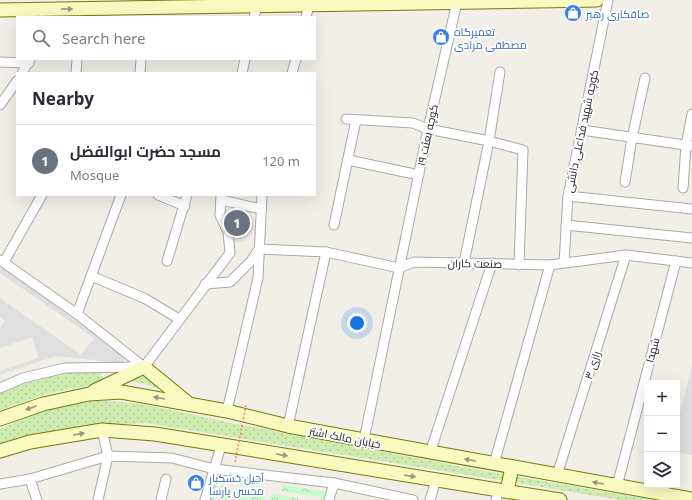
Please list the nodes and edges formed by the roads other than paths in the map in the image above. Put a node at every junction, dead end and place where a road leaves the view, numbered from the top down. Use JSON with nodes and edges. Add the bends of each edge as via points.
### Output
{"nodes":[{"id":1,"x":596,"y":0,"type":"edge"},
{"id":2,"x":608,"y":0,"type":"edge"},
{"id":3,"x":394,"y":2,"type":"edge"},
{"id":4,"x":457,"y":2,"type":"junction"},
{"id":5,"x":147,"y":8,"type":"edge"},
{"id":6,"x":0,"y":10,"type":"edge"},
{"id":7,"x":256,"y":11,"type":"edge"},
{"id":8,"x":308,"y":11,"type":"edge"},
{"id":9,"x":46,"y":13,"type":"edge"},
{"id":10,"x":83,"y":13,"type":"edge"},
{"id":11,"x":77,"y":60,"type":"edge"},
{"id":12,"x":141,"y":60,"type":"edge"},
{"id":13,"x":245,"y":60,"type":"edge"},
{"id":14,"x":296,"y":60,"type":"edge"},
{"id":15,"x":30,"y":61,"type":"edge"},
{"id":16,"x":0,"y":62,"type":"edge"},
{"id":17,"x":23,"y":72,"type":"edge"},
{"id":18,"x":76,"y":72,"type":"edge"},
{"id":19,"x":140,"y":72,"type":"edge"},
{"id":20,"x":242,"y":72,"type":"edge"},
{"id":21,"x":292,"y":72,"type":"edge"},
{"id":22,"x":500,"y":72,"type":"dead end"},
{"id":23,"x":645,"y":78,"type":"dead end"},
{"id":24,"x":16,"y":82,"type":"edge"},
{"id":25,"x":0,"y":105,"type":"edge"},
{"id":26,"x":692,"y":114,"type":"edge"},
{"id":27,"x":428,"y":129,"type":"junction"},
{"id":28,"x":582,"y":130,"type":"junction"},
{"id":29,"x":632,"y":138,"type":"junction"},
{"id":30,"x":488,"y":141,"type":"junction"},
{"id":31,"x":689,"y":145,"type":"edge"},
{"id":32,"x":348,"y":160,"type":"junction"},
{"id":33,"x":419,"y":175,"type":"junction"},
{"id":34,"x":625,"y":182,"type":"dead end"},
{"id":35,"x":683,"y":188,"type":"dead end"},
{"id":36,"x":41,"y":196,"type":"edge"},
{"id":37,"x":121,"y":196,"type":"edge"},
{"id":38,"x":160,"y":196,"type":"edge"},
{"id":39,"x":187,"y":196,"type":"edge"},
{"id":40,"x":262,"y":196,"type":"edge"},
{"id":41,"x":568,"y":196,"type":"junction"},
{"id":42,"x":221,"y":198,"type":"edge"},
{"id":43,"x":185,"y":206,"type":"junction"},
{"id":44,"x":261,"y":209,"type":"junction"},
{"id":45,"x":692,"y":209,"type":"edge"},
{"id":46,"x":334,"y":225,"type":"dead end"},
{"id":47,"x":566,"y":225,"type":"junction"},
{"id":48,"x":692,"y":238,"type":"edge"},
{"id":49,"x":259,"y":249,"type":"junction"},
{"id":50,"x":326,"y":252,"type":"junction"},
{"id":51,"x":626,"y":255,"type":"junction"},
{"id":52,"x":2,"y":261,"type":"edge"},
{"id":53,"x":166,"y":261,"type":"dead end"},
{"id":54,"x":676,"y":261,"type":"junction"},
{"id":55,"x":464,"y":263,"type":"junction"},
{"id":56,"x":492,"y":263,"type":"junction"},
{"id":57,"x":564,"y":263,"type":"junction"},
{"id":58,"x":692,"y":263,"type":"edge"},
{"id":59,"x":519,"y":265,"type":"junction"},
{"id":60,"x":550,"y":265,"type":"junction"},
{"id":61,"x":399,"y":268,"type":"junction"},
{"id":62,"x":91,"y":276,"type":"junction"},
{"id":63,"x":205,"y":284,"type":"junction"},
{"id":64,"x":77,"y":314,"type":"junction"},
{"id":65,"x":179,"y":319,"type":"junction"},
{"id":66,"x":144,"y":367,"type":"junction"},
{"id":67,"x":0,"y":388,"type":"edge"},
{"id":68,"x":89,"y":394,"type":"junction"},
{"id":69,"x":189,"y":404,"type":"junction"},
{"id":70,"x":227,"y":411,"type":"junction"},
{"id":71,"x":0,"y":419,"type":"edge"},
{"id":72,"x":288,"y":426,"type":"junction"},
{"id":73,"x":102,"y":430,"type":"junction"},
{"id":74,"x":364,"y":440,"type":"junction"},
{"id":75,"x":221,"y":446,"type":"junction"},
{"id":76,"x":0,"y":451,"type":"edge"},
{"id":77,"x":430,"y":452,"type":"junction"},
{"id":78,"x":108,"y":456,"type":"junction"},
{"id":79,"x":494,"y":464,"type":"junction"},
{"id":80,"x":512,"y":467,"type":"junction"},
{"id":81,"x":214,"y":469,"type":"junction"},
{"id":82,"x":557,"y":475,"type":"junction"},
{"id":83,"x":30,"y":479,"type":"junction"},
{"id":84,"x":166,"y":479,"type":"dead end"},
{"id":85,"x":436,"y":480,"type":"junction"},
{"id":86,"x":0,"y":484,"type":"edge"},
{"id":87,"x":334,"y":484,"type":"junction"},
{"id":88,"x":617,"y":486,"type":"junction"},
{"id":89,"x":501,"y":494,"type":"edge"},
{"id":90,"x":375,"y":496,"type":"edge"},
{"id":91,"x":692,"y":499,"type":"edge"},
{"id":92,"x":37,"y":500,"type":"edge"},
{"id":93,"x":98,"y":500,"type":"edge"},
{"id":94,"x":161,"y":500,"type":"edge"},
{"id":95,"x":205,"y":500,"type":"edge"},
{"id":96,"x":329,"y":500,"type":"edge"},
{"id":97,"x":413,"y":500,"type":"edge"},
{"id":98,"x":430,"y":500,"type":"edge"},
{"id":99,"x":560,"y":500,"type":"edge"}],
"edges":[{"from":1,"to":4,"type":"main road"},
{"from":2,"to":28,"type":"street","name":"کوچه شهید فداعلی دانشی"},
{"from":3,"to":4,"type":"main road"},
{"from":3,"to":8,"type":"main road"},
{"from":4,"to":27,"type":"street","name":"کوچه بعثت ۱۹"},
{"from":5,"to":7,"type":"main road"},
{"from":5,"to":10,"type":"main road"},
{"from":6,"to":9,"type":"main road"},
{"from":7,"to":8,"type":"main road"},
{"from":9,"to":10,"type":"main road","one_way":true},
{"from":11,"to":18,"type":"street"},
{"from":12,"to":19,"type":"street"},
{"from":13,"to":20,"type":"street"},
{"from":14,"to":21,"type":"street"},
{"from":15,"to":16,"type":"street"},
{"from":15,"to":17,"type":"street"},
{"from":22,"to":30,"type":"street"},
{"from":23,"to":29,"type":"street"},
{"from":24,"to":25,"type":"street"},
{"from":26,"to":31,"type":"street"},
{"from":27,"to":30,"type":"street"},
{"from":27,"to":32,"type":"street","via":[[413,123],[351,119]]},
{"from":27,"to":33,"type":"street","name":"کوچه بعثت ۱۹"},
{"from":28,"to":29,"type":"street"},
{"from":28,"to":41,"type":"street","name":"کوچه شهید فداعلی دانشی"},
{"from":29,"to":31,"type":"street"},
{"from":29,"to":34,"type":"street"},
{"from":30,"to":55,"type":"street"},
{"from":30,"to":59,"type":"street","via":[[523,150]]},
{"from":31,"to":35,"type":"street"},
{"from":32,"to":33,"type":"street"},
{"from":32,"to":46,"type":"street"},
{"from":33,"to":61,"type":"street","name":"کوچه بعثت ۱۹"},
{"from":36,"to":52,"type":"street"},
{"from":37,"to":62,"type":"street"},
{"from":38,"to":43,"type":"street"},
{"from":39,"to":43,"type":"street"},
{"from":40,"to":44,"type":"street"},
{"from":41,"to":45,"type":"street"},
{"from":41,"to":47,"type":"street","name":"کوچه شهید فداعلی دانشی"},
{"from":42,"to":44,"type":"street"},
{"from":42,"to":63,"type":"street","via":[[220,215],[228,232],[230,253]]},
{"from":43,"to":53,"type":"street"},
{"from":44,"to":49,"type":"street"},
{"from":47,"to":48,"type":"street"},
{"from":47,"to":57,"type":"street","name":"کوچه شهید فداعلی دانشی"},
{"from":49,"to":50,"type":"street","name":"صنعت کاران"},
{"from":49,"to":63,"type":"street","via":[[230,282]]},
{"from":49,"to":70,"type":"street","via":[[258,278]]},
{"from":50,"to":61,"type":"street","name":"صنعت کاران"},
{"from":50,"to":72,"type":"street"},
{"from":51,"to":54,"type":"street","name":"صنعت کاران"},
{"from":51,"to":57,"type":"street","name":"صنعت کاران"},
{"from":51,"to":82,"type":"street","name":"رازی ۳"},
{"from":52,"to":64,"type":"street"},
{"from":54,"to":58,"type":"street","name":"صنعت کاران"},
{"from":54,"to":88,"type":"street","name":"شهدا"},
{"from":55,"to":56,"type":"street","name":"صنعت کاران"},
{"from":55,"to":61,"type":"street","name":"صنعت کاران","via":[[414,262]]},
{"from":56,"to":59,"type":"street","name":"صنعت کاران"},
{"from":56,"to":77,"type":"street"},
{"from":57,"to":60,"type":"street","name":"صنعت کاران"},
{"from":59,"to":60,"type":"street","name":"صنعت کاران"},
{"from":60,"to":79,"type":"street"},
{"from":61,"to":74,"type":"street","name":"کوچه بعثت ۱۹"},
{"from":62,"to":64,"type":"street"},
{"from":62,"to":65,"type":"street","via":[[144,298]]},
{"from":63,"to":65,"type":"street"},
{"from":64,"to":66,"type":"street"},
{"from":65,"to":66,"type":"street"},
{"from":66,"to":67,"type":"street","via":[[65,368],[23,378]]},
{"from":66,"to":68,"type":"main road"},
{"from":66,"to":69,"type":"main road"},
{"from":69,"to":68,"type":"main road","name":"خیابان مالک اشتر","one_way":true,"via":[[121,392]]},
{"from":68,"to":71,"type":"main road","name":"خیابان مالک اشتر","one_way":true,"via":[[43,404]]},
{"from":69,"to":70,"type":"main road","name":"خیابان مالک اشتر"},
{"from":70,"to":72,"type":"main road","name":"خیابان مالک اشتر"},
{"from":72,"to":74,"type":"main road","name":"خیابان مالک اشتر"},
{"from":73,"to":75,"type":"main road","via":[[155,434]]},
{"from":76,"to":73,"type":"main road","one_way":true,"via":[[30,442]]},
{"from":73,"to":78,"type":"street"},
{"from":74,"to":77,"type":"main road","name":"خیابان مالک اشتر"},
{"from":75,"to":81,"type":"street"},
{"from":75,"to":85,"type":"main road","one_way":true},
{"from":79,"to":77,"type":"main road","name":"خیابان مالک اشتر","one_way":true},
{"from":78,"to":81,"type":"street","via":[[172,458]]},
{"from":78,"to":83,"type":"street"},
{"from":78,"to":93,"type":"street"},
{"from":79,"to":80,"type":"main road","name":"خیابان مالک اشتر"},
{"from":80,"to":82,"type":"main road","name":"خیابان مالک اشتر"},
{"from":80,"to":89,"type":"main road"},
{"from":81,"to":87,"type":"street"},
{"from":81,"to":95,"type":"street"},
{"from":88,"to":82,"type":"main road","name":"خیابان مالک اشتر","one_way":true},
{"from":83,"to":86,"type":"street"},
{"from":83,"to":92,"type":"street"},
{"from":84,"to":94,"type":"street"},
{"from":85,"to":89,"type":"main road"},
{"from":85,"to":98,"type":"street"},
{"from":87,"to":90,"type":"street"},
{"from":87,"to":96,"type":"street"},
{"from":88,"to":91,"type":"main road","name":"خیابان مالک اشتر"},
{"from":89,"to":99,"type":"main road"},
{"from":90,"to":97,"type":"street"}]}
